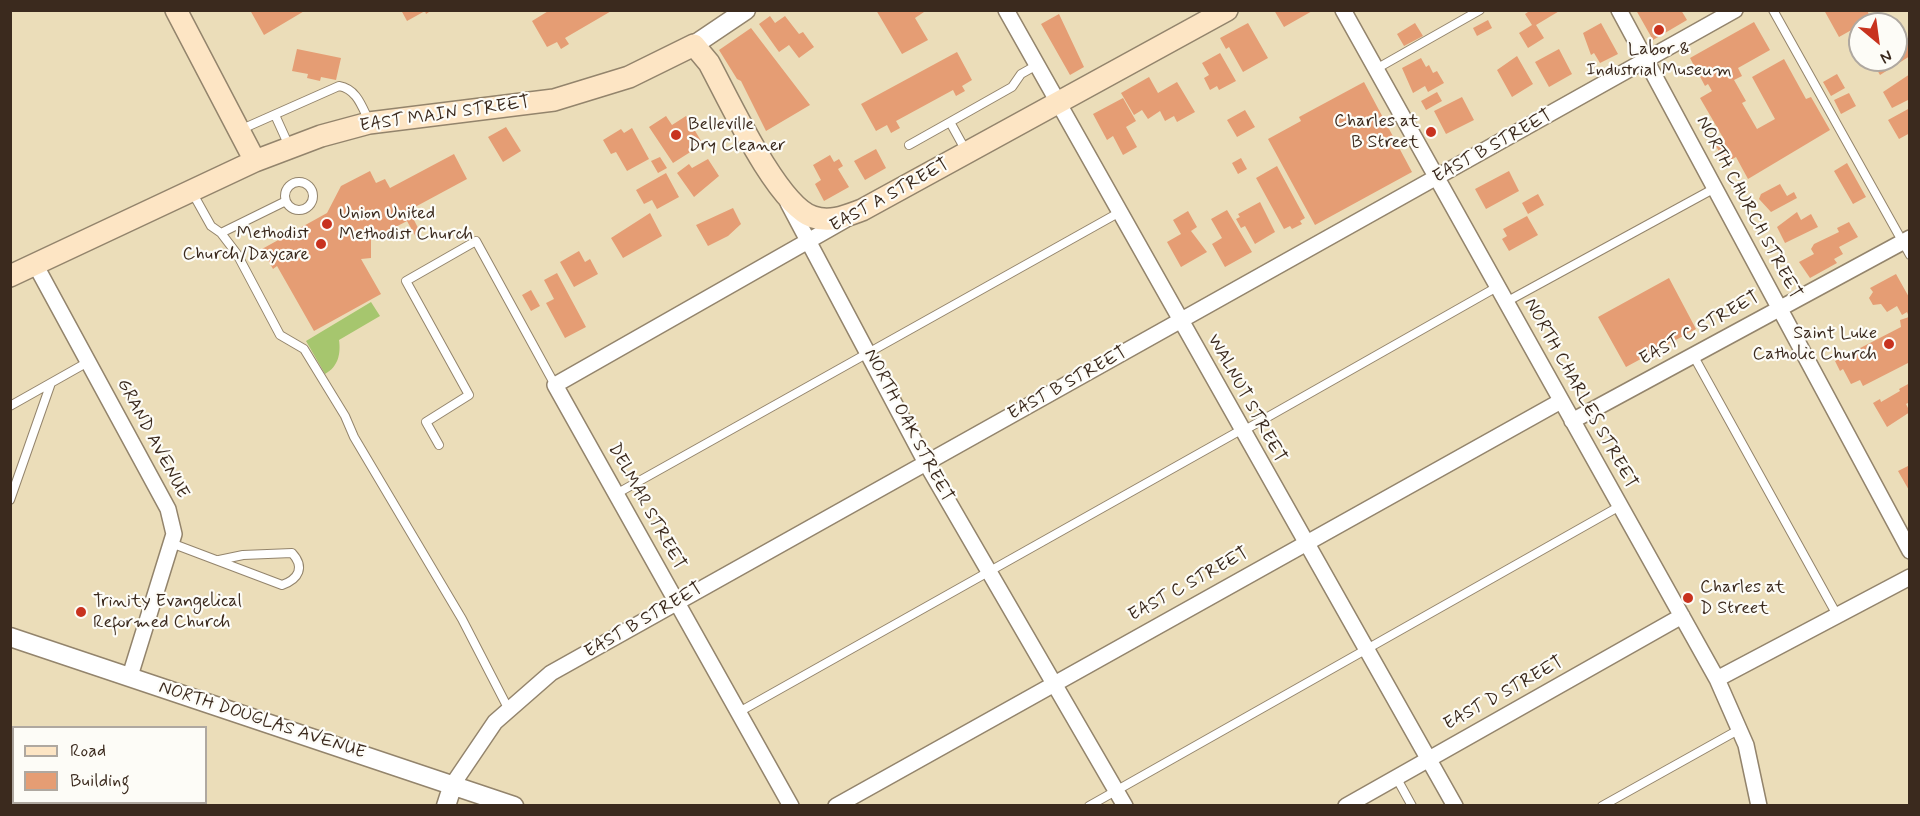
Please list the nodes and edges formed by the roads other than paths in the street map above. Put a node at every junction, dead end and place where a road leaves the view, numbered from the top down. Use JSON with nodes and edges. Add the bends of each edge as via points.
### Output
{"nodes":[{"id":1,"x":176,"y":10,"type":"edge"},
{"id":2,"x":746,"y":10,"type":"edge"},
{"id":3,"x":1006,"y":10,"type":"edge"},
{"id":4,"x":1227,"y":10,"type":"edge"},
{"id":5,"x":1343,"y":10,"type":"edge"},
{"id":6,"x":1480,"y":10,"type":"edge"},
{"id":7,"x":1619,"y":10,"type":"edge"},
{"id":8,"x":1735,"y":10,"type":"edge"},
{"id":9,"x":1773,"y":10,"type":"edge"},
{"id":10,"x":694,"y":45,"type":"junction"},
{"id":11,"x":1646,"y":61,"type":"junction"},
{"id":12,"x":1037,"y":65,"type":"junction"},
{"id":13,"x":1376,"y":69,"type":"junction"},
{"id":14,"x":1058,"y":102,"type":"junction"},
{"id":15,"x":275,"y":114,"type":"junction"},
{"id":16,"x":950,"y":122,"type":"junction"},
{"id":17,"x":369,"y":123,"type":"junction"},
{"id":18,"x":238,"y":131,"type":"junction"},
{"id":19,"x":909,"y":145,"type":"dead end"},
{"id":20,"x":290,"y":148,"type":"junction"},
{"id":21,"x":967,"y":153,"type":"junction"},
{"id":22,"x":255,"y":161,"type":"junction"},
{"id":23,"x":1437,"y":179,"type":"junction"},
{"id":24,"x":777,"y":185,"type":"junction"},
{"id":25,"x":1715,"y":188,"type":"junction"},
{"id":26,"x":191,"y":191,"type":"junction"},
{"id":27,"x":286,"y":201,"type":"dead end"},
{"id":28,"x":862,"y":210,"type":"junction"},
{"id":29,"x":1120,"y":212,"type":"junction"},
{"id":30,"x":221,"y":233,"type":"junction"},
{"id":31,"x":810,"y":241,"type":"junction"},
{"id":32,"x":1907,"y":245,"type":"edge"},
{"id":33,"x":35,"y":264,"type":"junction"},
{"id":34,"x":10,"y":276,"type":"edge"},
{"id":35,"x":1497,"y":287,"type":"junction"},
{"id":36,"x":1506,"y":302,"type":"junction"},
{"id":37,"x":1780,"y":308,"type":"junction"},
{"id":38,"x":1180,"y":321,"type":"junction"},
{"id":39,"x":867,"y":351,"type":"junction"},
{"id":40,"x":1693,"y":355,"type":"junction"},
{"id":41,"x":88,"y":362,"type":"junction"},
{"id":42,"x":51,"y":383,"type":"junction"},
{"id":43,"x":555,"y":385,"type":"junction"},
{"id":44,"x":1561,"y":400,"type":"junction"},
{"id":45,"x":10,"y":406,"type":"edge"},
{"id":46,"x":1572,"y":421,"type":"junction"},
{"id":47,"x":1242,"y":431,"type":"junction"},
{"id":48,"x":439,"y":445,"type":"dead end"},
{"id":49,"x":926,"y":463,"type":"junction"},
{"id":50,"x":616,"y":494,"type":"junction"},
{"id":51,"x":10,"y":500,"type":"edge"},
{"id":52,"x":1620,"y":506,"type":"junction"},
{"id":53,"x":171,"y":543,"type":"junction"},
{"id":54,"x":1305,"y":543,"type":"junction"},
{"id":55,"x":1910,"y":551,"type":"edge"},
{"id":56,"x":219,"y":560,"type":"junction"},
{"id":57,"x":990,"y":572,"type":"junction"},
{"id":58,"x":1910,"y":577,"type":"edge"},
{"id":59,"x":676,"y":602,"type":"junction"},
{"id":60,"x":1838,"y":615,"type":"junction"},
{"id":61,"x":1682,"y":616,"type":"junction"},
{"id":62,"x":12,"y":642,"type":"edge"},
{"id":63,"x":1365,"y":648,"type":"junction"},
{"id":64,"x":130,"y":676,"type":"junction"},
{"id":65,"x":1717,"y":679,"type":"junction"},
{"id":66,"x":1054,"y":681,"type":"junction"},
{"id":67,"x":509,"y":710,"type":"junction"},
{"id":68,"x":739,"y":712,"type":"junction"},
{"id":69,"x":1740,"y":729,"type":"junction"},
{"id":70,"x":1428,"y":759,"type":"junction"},
{"id":71,"x":1396,"y":777,"type":"junction"},
{"id":72,"x":453,"y":784,"type":"junction"},
{"id":73,"x":1116,"y":790,"type":"junction"},
{"id":74,"x":1356,"y":803,"type":"edge"},
{"id":75,"x":446,"y":806,"type":"edge"},
{"id":76,"x":514,"y":806,"type":"edge"},
{"id":77,"x":791,"y":806,"type":"edge"},
{"id":78,"x":836,"y":806,"type":"edge"},
{"id":79,"x":1089,"y":806,"type":"edge"},
{"id":80,"x":1125,"y":806,"type":"edge"},
{"id":81,"x":1412,"y":806,"type":"edge"},
{"id":82,"x":1455,"y":806,"type":"edge"},
{"id":83,"x":1602,"y":806,"type":"edge"},
{"id":84,"x":1759,"y":806,"type":"edge"}],
"edges":[{"from":1,"to":18,"type":"main road"},
{"from":2,"to":10,"type":"street","name":"EAST MAIN STREET"},
{"from":3,"to":12,"type":"street","name":"WALNUT STREET"},
{"from":4,"to":14,"type":"main road","name":"EAST A STREET"},
{"from":5,"to":13,"type":"street","name":"NORTH CHARLES STREET"},
{"from":6,"to":13,"type":"lane"},
{"from":7,"to":11,"type":"street","name":"NORTH CHURCH STREET"},
{"from":8,"to":11,"type":"street","name":"EAST B STREET"},
{"from":9,"to":32,"type":"lane"},
{"from":10,"to":17,"type":"main road","name":"EAST MAIN STREET","via":[[629,77],[554,99]]},
{"from":10,"to":24,"type":"main road","name":"NORTH OAK STREET","via":[[709,63]]},
{"from":11,"to":23,"type":"street","name":"EAST B STREET"},
{"from":11,"to":25,"type":"street","name":"NORTH CHURCH STREET"},
{"from":12,"to":14,"type":"street","name":"WALNUT STREET"},
{"from":12,"to":16,"type":"lane","via":[[1021,74],[1012,87]]},
{"from":13,"to":23,"type":"street","name":"NORTH CHARLES STREET"},
{"from":14,"to":21,"type":"main road","name":"EAST A STREET"},
{"from":14,"to":29,"type":"street","name":"WALNUT STREET"},
{"from":15,"to":17,"type":"lane","via":[[339,86],[357,96]]},
{"from":15,"to":18,"type":"lane"},
{"from":15,"to":20,"type":"lane"},
{"from":16,"to":19,"type":"lane"},
{"from":16,"to":21,"type":"lane"},
{"from":17,"to":20,"type":"main road","name":"EAST MAIN STREET"},
{"from":18,"to":22,"type":"main road"},
{"from":20,"to":22,"type":"main road","name":"EAST MAIN STREET"},
{"from":21,"to":28,"type":"main road","name":"EAST A STREET"},
{"from":22,"to":26,"type":"main road","name":"EAST MAIN STREET"},
{"from":23,"to":35,"type":"street","name":"NORTH CHARLES STREET"},
{"from":23,"to":38,"type":"street","name":"EAST B STREET"},
{"from":24,"to":28,"type":"main road","via":[[804,213],[815,218],[834,219]]},
{"from":24,"to":31,"type":"street","name":"NORTH OAK STREET"},
{"from":25,"to":36,"type":"lane"},
{"from":25,"to":37,"type":"street","name":"NORTH CHURCH STREET"},
{"from":26,"to":30,"type":"lane","via":[[211,226]]},
{"from":26,"to":33,"type":"main road","name":"EAST MAIN STREET"},
{"from":27,"to":30,"type":"lane"},
{"from":28,"to":31,"type":"street","name":"EAST A STREET"},
{"from":29,"to":38,"type":"street","name":"WALNUT STREET"},
{"from":29,"to":39,"type":"lane"},
{"from":30,"to":67,"type":"lane","via":[[237,254],[280,335],[304,350],[345,416],[462,619]]},
{"from":31,"to":39,"type":"street","name":"NORTH OAK STREET"},
{"from":31,"to":43,"type":"street","name":"EAST A STREET"},
{"from":32,"to":37,"type":"street","name":"EAST C STREET"},
{"from":33,"to":34,"type":"main road","name":"EAST MAIN STREET"},
{"from":33,"to":41,"type":"street","name":"GRAND AVENUE"},
{"from":35,"to":36,"type":"street","name":"NORTH CHARLES STREET"},
{"from":35,"to":47,"type":"lane"},
{"from":36,"to":44,"type":"street","name":"NORTH CHARLES STREET"},
{"from":37,"to":40,"type":"street","name":"EAST C STREET"},
{"from":37,"to":55,"type":"street","name":"NORTH CHURCH STREET"},
{"from":38,"to":47,"type":"street","name":"WALNUT STREET"},
{"from":38,"to":49,"type":"street","name":"EAST B STREET"},
{"from":39,"to":49,"type":"street","name":"NORTH OAK STREET"},
{"from":39,"to":50,"type":"lane"},
{"from":40,"to":46,"type":"street","name":"EAST C STREET"},
{"from":40,"to":60,"type":"lane"},
{"from":41,"to":42,"type":"lane"},
{"from":41,"to":53,"type":"street","name":"GRAND AVENUE","via":[[168,509],[174,534]]},
{"from":42,"to":45,"type":"lane"},
{"from":42,"to":51,"type":"lane"},
{"from":43,"to":48,"type":"lane","via":[[476,241],[406,281],[470,395],[426,422]]},
{"from":43,"to":50,"type":"street","name":"DELMAR STREET"},
{"from":44,"to":46,"type":"street","name":"NORTH CHARLES STREET"},
{"from":44,"to":54,"type":"street","name":"EAST C STREET"},
{"from":46,"to":52,"type":"street","name":"NORTH CHARLES STREET"},
{"from":47,"to":54,"type":"street","name":"WALNUT STREET"},
{"from":47,"to":57,"type":"lane"},
{"from":49,"to":57,"type":"street","name":"NORTH OAK STREET"},
{"from":49,"to":59,"type":"street","name":"EAST B STREET"},
{"from":50,"to":59,"type":"street","name":"DELMAR STREET"},
{"from":52,"to":61,"type":"street","name":"NORTH CHARLES STREET"},
{"from":52,"to":63,"type":"lane"},
{"from":53,"to":56,"type":"lane"},
{"from":53,"to":64,"type":"street","name":"GRAND AVENUE"},
{"from":54,"to":63,"type":"street","name":"WALNUT STREET"},
{"from":54,"to":66,"type":"street","name":"EAST C STREET"},
{"from":56,"to":56,"type":"lane","via":[[282,585],[293,581],[300,570],[299,560],[292,553]]},
{"from":57,"to":66,"type":"street","name":"NORTH OAK STREET"},
{"from":57,"to":68,"type":"lane"},
{"from":58,"to":60,"type":"street"},
{"from":59,"to":67,"type":"street","name":"EAST B STREET","via":[[551,673]]},
{"from":59,"to":68,"type":"street","name":"DELMAR STREET"},
{"from":60,"to":65,"type":"street"},
{"from":61,"to":65,"type":"street","name":"NORTH CHARLES STREET"},
{"from":61,"to":70,"type":"street","name":"EAST D STREET"},
{"from":62,"to":64,"type":"street","name":"NORTH DOUGLAS AVENUE"},
{"from":63,"to":70,"type":"street","name":"WALNUT STREET"},
{"from":63,"to":73,"type":"lane"},
{"from":64,"to":72,"type":"street","name":"NORTH DOUGLAS AVENUE"},
{"from":65,"to":69,"type":"street","name":"NORTH CHARLES STREET"},
{"from":66,"to":73,"type":"street","name":"NORTH OAK STREET"},
{"from":66,"to":78,"type":"street","name":"EAST C STREET"},
{"from":67,"to":72,"type":"street","name":"EAST B STREET","via":[[495,722]]},
{"from":68,"to":77,"type":"street","name":"DELMAR STREET"},
{"from":69,"to":83,"type":"lane"},
{"from":69,"to":84,"type":"street","name":"NORTH CHARLES STREET"},
{"from":70,"to":71,"type":"street","name":"EAST D STREET"},
{"from":70,"to":82,"type":"street","name":"WALNUT STREET"},
{"from":71,"to":74,"type":"street","name":"EAST D STREET"},
{"from":71,"to":81,"type":"lane"},
{"from":72,"to":75,"type":"street","name":"EAST B STREET"},
{"from":72,"to":76,"type":"street","name":"NORTH DOUGLAS AVENUE"},
{"from":73,"to":79,"type":"lane"},
{"from":73,"to":80,"type":"street","name":"NORTH OAK STREET"}]}
